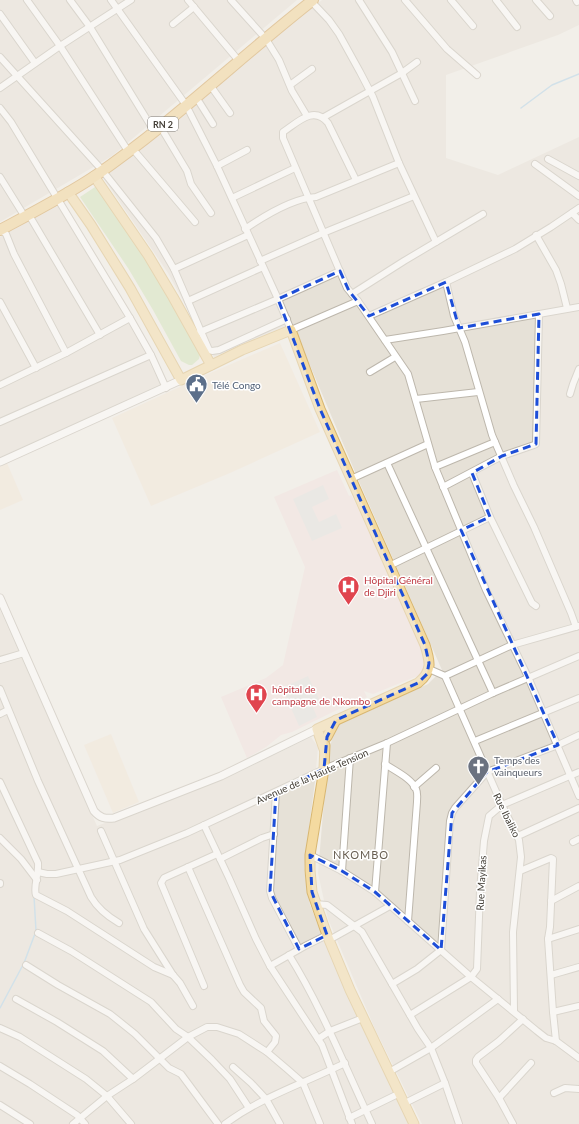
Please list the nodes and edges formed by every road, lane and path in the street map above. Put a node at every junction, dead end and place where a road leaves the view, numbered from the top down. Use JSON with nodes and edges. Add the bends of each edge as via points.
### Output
{"nodes":[{"id":1,"x":27,"y":0,"type":"edge"},
{"id":2,"x":70,"y":0,"type":"edge"},
{"id":3,"x":111,"y":0,"type":"edge"},
{"id":4,"x":131,"y":0,"type":"edge"},
{"id":5,"x":188,"y":0,"type":"edge"},
{"id":6,"x":231,"y":0,"type":"edge"},
{"id":7,"x":311,"y":0,"type":"edge"},
{"id":8,"x":359,"y":0,"type":"edge"},
{"id":9,"x":405,"y":0,"type":"edge"},
{"id":10,"x":451,"y":0,"type":"edge"},
{"id":11,"x":496,"y":0,"type":"edge"},
{"id":12,"x":536,"y":0,"type":"edge"},
{"id":13,"x":194,"y":7,"type":"junction"},
{"id":14,"x":117,"y":8,"type":"junction"},
{"id":15,"x":0,"y":14,"type":"edge"},
{"id":16,"x":550,"y":16,"type":"dead end"},
{"id":17,"x":172,"y":24,"type":"dead end"},
{"id":18,"x":473,"y":26,"type":"dead end"},
{"id":19,"x":90,"y":27,"type":"junction"},
{"id":20,"x":517,"y":27,"type":"dead end"},
{"id":21,"x":266,"y":39,"type":"junction"},
{"id":22,"x":60,"y":46,"type":"junction"},
{"id":23,"x":0,"y":57,"type":"edge"},
{"id":24,"x":239,"y":61,"type":"junction"},
{"id":25,"x":417,"y":62,"type":"dead end"},
{"id":26,"x":35,"y":63,"type":"junction"},
{"id":27,"x":312,"y":69,"type":"dead end"},
{"id":28,"x":402,"y":73,"type":"junction"},
{"id":29,"x":17,"y":75,"type":"junction"},
{"id":30,"x":477,"y":75,"type":"dead end"},
{"id":31,"x":210,"y":85,"type":"junction"},
{"id":32,"x":290,"y":85,"type":"junction"},
{"id":33,"x":0,"y":88,"type":"edge"},
{"id":34,"x":370,"y":91,"type":"junction"},
{"id":35,"x":196,"y":97,"type":"junction"},
{"id":36,"x":415,"y":101,"type":"dead end"},
{"id":37,"x":186,"y":105,"type":"junction"},
{"id":38,"x":0,"y":108,"type":"edge"},
{"id":39,"x":230,"y":113,"type":"dead end"},
{"id":40,"x":307,"y":116,"type":"junction"},
{"id":41,"x":324,"y":117,"type":"junction"},
{"id":42,"x":214,"y":124,"type":"dead end"},
{"id":43,"x":157,"y":129,"type":"junction"},
{"id":44,"x":130,"y":150,"type":"junction"},
{"id":45,"x":247,"y":150,"type":"dead end"},
{"id":46,"x":548,"y":159,"type":"dead end"},
{"id":47,"x":399,"y":163,"type":"junction"},
{"id":48,"x":535,"y":164,"type":"dead end"},
{"id":49,"x":216,"y":166,"type":"junction"},
{"id":50,"x":295,"y":168,"type":"junction"},
{"id":51,"x":98,"y":173,"type":"junction"},
{"id":52,"x":579,"y":176,"type":"edge"},
{"id":53,"x":0,"y":177,"type":"edge"},
{"id":54,"x":356,"y":180,"type":"junction"},
{"id":55,"x":68,"y":192,"type":"junction"},
{"id":56,"x":414,"y":196,"type":"junction"},
{"id":57,"x":579,"y":196,"type":"edge"},
{"id":58,"x":308,"y":197,"type":"junction"},
{"id":59,"x":59,"y":198,"type":"junction"},
{"id":60,"x":232,"y":198,"type":"junction"},
{"id":61,"x":579,"y":208,"type":"edge"},
{"id":62,"x":210,"y":213,"type":"dead end"},
{"id":63,"x":572,"y":213,"type":"junction"},
{"id":64,"x":483,"y":214,"type":"dead end"},
{"id":65,"x":27,"y":216,"type":"junction"},
{"id":66,"x":579,"y":220,"type":"edge"},
{"id":67,"x":195,"y":222,"type":"dead end"},
{"id":68,"x":0,"y":230,"type":"edge"},
{"id":69,"x":247,"y":232,"type":"junction"},
{"id":70,"x":323,"y":233,"type":"junction"},
{"id":71,"x":536,"y":235,"type":"junction"},
{"id":72,"x":436,"y":242,"type":"junction"},
{"id":73,"x":262,"y":264,"type":"junction"},
{"id":74,"x":174,"y":269,"type":"junction"},
{"id":75,"x":340,"y":271,"type":"junction"},
{"id":76,"x":446,"y":282,"type":"junction"},
{"id":77,"x":352,"y":294,"type":"junction"},
{"id":78,"x":278,"y":299,"type":"junction"},
{"id":79,"x":188,"y":301,"type":"junction"},
{"id":80,"x":358,"y":301,"type":"junction"},
{"id":81,"x":0,"y":302,"type":"edge"},
{"id":82,"x":579,"y":307,"type":"edge"},
{"id":83,"x":567,"y":308,"type":"junction"},
{"id":84,"x":540,"y":314,"type":"junction"},
{"id":85,"x":369,"y":316,"type":"junction"},
{"id":86,"x":130,"y":318,"type":"junction"},
{"id":87,"x":287,"y":319,"type":"junction"},
{"id":88,"x":459,"y":328,"type":"junction"},
{"id":89,"x":291,"y":330,"type":"junction"},
{"id":90,"x":200,"y":332,"type":"junction"},
{"id":91,"x":100,"y":335,"type":"junction"},
{"id":92,"x":385,"y":340,"type":"junction"},
{"id":93,"x":66,"y":353,"type":"junction"},
{"id":94,"x":151,"y":356,"type":"junction"},
{"id":95,"x":396,"y":357,"type":"junction"},
{"id":96,"x":211,"y":365,"type":"junction"},
{"id":97,"x":36,"y":368,"type":"junction"},
{"id":98,"x":579,"y":369,"type":"edge"},
{"id":99,"x":370,"y":372,"type":"dead end"},
{"id":100,"x":181,"y":380,"type":"junction"},
{"id":101,"x":0,"y":385,"type":"edge"},
{"id":102,"x":166,"y":388,"type":"junction"},
{"id":103,"x":478,"y":392,"type":"junction"},
{"id":104,"x":570,"y":394,"type":"dead end"},
{"id":105,"x":416,"y":399,"type":"junction"},
{"id":106,"x":0,"y":422,"type":"edge"},
{"id":107,"x":495,"y":442,"type":"junction"},
{"id":108,"x":428,"y":444,"type":"junction"},
{"id":109,"x":502,"y":456,"type":"junction"},
{"id":110,"x":0,"y":462,"type":"edge"},
{"id":111,"x":387,"y":463,"type":"junction"},
{"id":112,"x":435,"y":466,"type":"junction"},
{"id":113,"x":472,"y":473,"type":"junction"},
{"id":114,"x":351,"y":479,"type":"junction"},
{"id":115,"x":443,"y":487,"type":"junction"},
{"id":116,"x":490,"y":517,"type":"junction"},
{"id":117,"x":461,"y":530,"type":"junction"},
{"id":118,"x":427,"y":547,"type":"junction"},
{"id":119,"x":389,"y":566,"type":"junction"},
{"id":120,"x":0,"y":598,"type":"edge"},
{"id":121,"x":536,"y":606,"type":"dead end"},
{"id":122,"x":577,"y":627,"type":"edge"},
{"id":123,"x":512,"y":645,"type":"junction"},
{"id":124,"x":24,"y":653,"type":"junction"},
{"id":125,"x":579,"y":656,"type":"edge"},
{"id":126,"x":0,"y":660,"type":"edge"},
{"id":127,"x":477,"y":662,"type":"junction"},
{"id":128,"x":429,"y":669,"type":"junction"},
{"id":129,"x":445,"y":676,"type":"junction"},
{"id":130,"x":528,"y":678,"type":"junction"},
{"id":131,"x":0,"y":689,"type":"edge"},
{"id":132,"x":493,"y":693,"type":"junction"},
{"id":133,"x":579,"y":698,"type":"edge"},
{"id":134,"x":459,"y":709,"type":"junction"},
{"id":135,"x":8,"y":710,"type":"junction"},
{"id":136,"x":543,"y":712,"type":"junction"},
{"id":137,"x":0,"y":714,"type":"edge"},
{"id":138,"x":336,"y":720,"type":"junction"},
{"id":139,"x":317,"y":729,"type":"junction"},
{"id":140,"x":579,"y":735,"type":"edge"},
{"id":141,"x":324,"y":738,"type":"junction"},
{"id":142,"x":475,"y":742,"type":"junction"},
{"id":143,"x":387,"y":743,"type":"junction"},
{"id":144,"x":558,"y":745,"type":"junction"},
{"id":145,"x":350,"y":758,"type":"junction"},
{"id":146,"x":385,"y":764,"type":"junction"},
{"id":147,"x":436,"y":768,"type":"dead end"},
{"id":148,"x":324,"y":769,"type":"junction"},
{"id":149,"x":487,"y":772,"type":"junction"},
{"id":150,"x":579,"y":772,"type":"edge"},
{"id":151,"x":571,"y":776,"type":"junction"},
{"id":152,"x":0,"y":782,"type":"edge"},
{"id":153,"x":414,"y":787,"type":"junction"},
{"id":154,"x":276,"y":792,"type":"junction"},
{"id":155,"x":579,"y":796,"type":"edge"},
{"id":156,"x":502,"y":805,"type":"junction"},
{"id":157,"x":579,"y":808,"type":"edge"},
{"id":158,"x":204,"y":826,"type":"junction"},
{"id":159,"x":101,"y":831,"type":"dead end"},
{"id":160,"x":274,"y":834,"type":"junction"},
{"id":161,"x":518,"y":836,"type":"junction"},
{"id":162,"x":0,"y":838,"type":"edge"},
{"id":163,"x":310,"y":855,"type":"junction"},
{"id":164,"x":219,"y":856,"type":"junction"},
{"id":165,"x":115,"y":861,"type":"junction"},
{"id":166,"x":188,"y":867,"type":"junction"},
{"id":167,"x":78,"y":869,"type":"junction"},
{"id":168,"x":342,"y":871,"type":"junction"},
{"id":169,"x":520,"y":871,"type":"junction"},
{"id":170,"x":38,"y":872,"type":"junction"},
{"id":171,"x":37,"y":880,"type":"junction"},
{"id":172,"x":579,"y":886,"type":"edge"},
{"id":173,"x":374,"y":892,"type":"junction"},
{"id":174,"x":551,"y":901,"type":"junction"},
{"id":175,"x":316,"y":904,"type":"junction"},
{"id":176,"x":390,"y":906,"type":"junction"},
{"id":177,"x":408,"y":921,"type":"junction"},
{"id":178,"x":119,"y":923,"type":"dead end"},
{"id":179,"x":354,"y":926,"type":"junction"},
{"id":180,"x":579,"y":928,"type":"edge"},
{"id":181,"x":38,"y":933,"type":"dead end"},
{"id":182,"x":328,"y":937,"type":"junction"},
{"id":183,"x":548,"y":939,"type":"junction"},
{"id":184,"x":299,"y":949,"type":"junction"},
{"id":185,"x":441,"y":950,"type":"junction"},
{"id":186,"x":289,"y":955,"type":"junction"},
{"id":187,"x":26,"y":965,"type":"dead end"},
{"id":188,"x":270,"y":966,"type":"junction"},
{"id":189,"x":579,"y":967,"type":"edge"},
{"id":190,"x":173,"y":975,"type":"junction"},
{"id":191,"x":551,"y":975,"type":"junction"},
{"id":192,"x":471,"y":977,"type":"junction"},
{"id":193,"x":392,"y":984,"type":"junction"},
{"id":194,"x":204,"y":986,"type":"dead end"},
{"id":195,"x":16,"y":999,"type":"dead end"},
{"id":196,"x":498,"y":999,"type":"junction"},
{"id":197,"x":193,"y":1006,"type":"dead end"},
{"id":198,"x":579,"y":1006,"type":"edge"},
{"id":199,"x":514,"y":1011,"type":"junction"},
{"id":200,"x":553,"y":1012,"type":"junction"},
{"id":201,"x":410,"y":1015,"type":"junction"},
{"id":202,"x":363,"y":1018,"type":"junction"},
{"id":203,"x":523,"y":1019,"type":"junction"},
{"id":204,"x":0,"y":1028,"type":"edge"},
{"id":205,"x":330,"y":1031,"type":"junction"},
{"id":206,"x":188,"y":1037,"type":"junction"},
{"id":207,"x":318,"y":1039,"type":"junction"},
{"id":208,"x":556,"y":1042,"type":"junction"},
{"id":209,"x":431,"y":1048,"type":"junction"},
{"id":210,"x":267,"y":1052,"type":"junction"},
{"id":211,"x":579,"y":1058,"type":"edge"},
{"id":212,"x":160,"y":1059,"type":"junction"},
{"id":213,"x":345,"y":1063,"type":"junction"},
{"id":214,"x":531,"y":1064,"type":"dead end"},
{"id":215,"x":0,"y":1066,"type":"edge"},
{"id":216,"x":233,"y":1067,"type":"dead end"},
{"id":217,"x":331,"y":1070,"type":"junction"},
{"id":218,"x":389,"y":1072,"type":"junction"},
{"id":219,"x":133,"y":1079,"type":"junction"},
{"id":220,"x":446,"y":1083,"type":"junction"},
{"id":221,"x":302,"y":1084,"type":"junction"},
{"id":222,"x":579,"y":1090,"type":"edge"},
{"id":223,"x":400,"y":1093,"type":"junction"},
{"id":224,"x":554,"y":1093,"type":"dead end"},
{"id":225,"x":107,"y":1096,"type":"junction"},
{"id":226,"x":499,"y":1098,"type":"junction"},
{"id":227,"x":266,"y":1099,"type":"junction"},
{"id":228,"x":405,"y":1103,"type":"junction"},
{"id":229,"x":0,"y":1105,"type":"edge"},
{"id":230,"x":249,"y":1108,"type":"junction"},
{"id":231,"x":366,"y":1110,"type":"junction"},
{"id":232,"x":80,"y":1118,"type":"junction"},
{"id":233,"x":350,"y":1121,"type":"edge"},
{"id":234,"x":233,"y":1122,"type":"edge"},
{"id":235,"x":30,"y":1124,"type":"edge"},
{"id":236,"x":73,"y":1124,"type":"edge"},
{"id":237,"x":85,"y":1124,"type":"edge"},
{"id":238,"x":131,"y":1124,"type":"edge"},
{"id":239,"x":218,"y":1124,"type":"edge"},
{"id":240,"x":225,"y":1124,"type":"edge"},
{"id":241,"x":280,"y":1124,"type":"edge"},
{"id":242,"x":320,"y":1124,"type":"edge"},
{"id":243,"x":372,"y":1124,"type":"edge"},
{"id":244,"x":414,"y":1124,"type":"edge"},
{"id":245,"x":459,"y":1124,"type":"edge"},
{"id":246,"x":513,"y":1124,"type":"edge"}],
"edges":[{"from":1,"to":22,"type":"street"},
{"from":2,"to":19,"type":"street"},
{"from":3,"to":14,"type":"street"},
{"from":4,"to":14,"type":"street"},
{"from":5,"to":13,"type":"street"},
{"from":6,"to":21,"type":"street"},
{"from":7,"to":21,"type":"highway","number":"RN 2"},
{"from":7,"to":34,"type":"street","via":[[339,34]]},
{"from":8,"to":28,"type":"street","via":[[392,52]]},
{"from":9,"to":30,"type":"street","via":[[448,49]]},
{"from":10,"to":18,"type":"street"},
{"from":11,"to":20,"type":"street"},
{"from":12,"to":16,"type":"street"},
{"from":13,"to":17,"type":"street"},
{"from":13,"to":24,"type":"street"},
{"from":14,"to":19,"type":"street"},
{"from":14,"to":37,"type":"street"},
{"from":15,"to":26,"type":"street"},
{"from":19,"to":22,"type":"street"},
{"from":19,"to":43,"type":"street"},
{"from":21,"to":24,"type":"highway","number":"RN 2"},
{"from":21,"to":32,"type":"street"},
{"from":22,"to":26,"type":"street"},
{"from":22,"to":44,"type":"street"},
{"from":23,"to":29,"type":"street"},
{"from":24,"to":31,"type":"highway","number":"RN 2"},
{"from":25,"to":28,"type":"street"},
{"from":26,"to":29,"type":"street"},
{"from":27,"to":32,"type":"street"},
{"from":28,"to":34,"type":"street"},
{"from":28,"to":36,"type":"street"},
{"from":29,"to":33,"type":"street"},
{"from":29,"to":51,"type":"street"},
{"from":31,"to":35,"type":"highway","number":"RN 2"},
{"from":31,"to":39,"type":"street"},
{"from":32,"to":40,"type":"street"},
{"from":34,"to":41,"type":"street"},
{"from":34,"to":47,"type":"street"},
{"from":35,"to":37,"type":"highway","number":"RN 2"},
{"from":35,"to":42,"type":"street"},
{"from":37,"to":43,"type":"highway","number":"RN 2"},
{"from":37,"to":49,"type":"street"},
{"from":38,"to":59,"type":"street"},
{"from":40,"to":41,"type":"street","via":[[316,114]]},
{"from":40,"to":50,"type":"street","via":[[282,134]]},
{"from":41,"to":54,"type":"street"},
{"from":43,"to":44,"type":"highway","number":"RN 2"},
{"from":43,"to":62,"type":"street","via":[[187,171],[191,184]]},
{"from":44,"to":51,"type":"highway","number":"RN 2"},
{"from":44,"to":67,"type":"street"},
{"from":45,"to":49,"type":"street"},
{"from":46,"to":52,"type":"street"},
{"from":47,"to":54,"type":"street"},
{"from":47,"to":56,"type":"street"},
{"from":48,"to":57,"type":"street"},
{"from":49,"to":60,"type":"street"},
{"from":50,"to":58,"type":"street"},
{"from":50,"to":60,"type":"street"},
{"from":51,"to":55,"type":"highway","number":"RN 2"},
{"from":51,"to":74,"type":"street","via":[[156,238]]},
{"from":51,"to":96,"type":"main road","via":[[174,297]]},
{"from":53,"to":65,"type":"street"},
{"from":54,"to":58,"type":"street","via":[[316,197]]},
{"from":55,"to":59,"type":"highway","number":"RN 2"},
{"from":55,"to":100,"type":"main road","via":[[145,312]]},
{"from":56,"to":70,"type":"street"},
{"from":56,"to":72,"type":"street"},
{"from":58,"to":69,"type":"street","via":[[262,217]]},
{"from":58,"to":70,"type":"street"},
{"from":59,"to":65,"type":"highway","number":"RN 2"},
{"from":59,"to":86,"type":"street"},
{"from":60,"to":69,"type":"street"},
{"from":61,"to":63,"type":"street"},
{"from":63,"to":66,"type":"street"},
{"from":63,"to":71,"type":"street"},
{"from":64,"to":72,"type":"street"},
{"from":65,"to":68,"type":"highway","number":"RN 2"},
{"from":65,"to":91,"type":"street"},
{"from":68,"to":93,"type":"street","via":[[6,234]]},
{"from":69,"to":73,"type":"street"},
{"from":69,"to":74,"type":"street"},
{"from":70,"to":73,"type":"street"},
{"from":70,"to":75,"type":"street"},
{"from":71,"to":76,"type":"street","via":[[515,249]]},
{"from":71,"to":83,"type":"street","via":[[556,270]]},
{"from":72,"to":77,"type":"street"},
{"from":73,"to":78,"type":"street"},
{"from":73,"to":79,"type":"street"},
{"from":74,"to":79,"type":"street"},
{"from":75,"to":77,"type":"street"},
{"from":75,"to":78,"type":"street"},
{"from":76,"to":85,"type":"street"},
{"from":76,"to":88,"type":"street"},
{"from":77,"to":80,"type":"street"},
{"from":78,"to":87,"type":"street"},
{"from":78,"to":90,"type":"street"},
{"from":79,"to":90,"type":"street"},
{"from":80,"to":85,"type":"street"},
{"from":80,"to":89,"type":"street"},
{"from":81,"to":97,"type":"street"},
{"from":82,"to":83,"type":"street"},
{"from":83,"to":84,"type":"street"},
{"from":84,"to":88,"type":"street"},
{"from":84,"to":109,"type":"street","via":[[536,444]]},
{"from":85,"to":92,"type":"street"},
{"from":86,"to":91,"type":"street"},
{"from":86,"to":94,"type":"street"},
{"from":87,"to":89,"type":"street"},
{"from":87,"to":90,"type":"street","via":[[215,351],[208,349]]},
{"from":88,"to":92,"type":"street"},
{"from":88,"to":103,"type":"street","via":[[466,342]]},
{"from":89,"to":96,"type":"main road"},
{"from":89,"to":114,"type":"main road","via":[[320,409]]},
{"from":91,"to":93,"type":"street"},
{"from":92,"to":95,"type":"street"},
{"from":93,"to":97,"type":"street"},
{"from":94,"to":102,"type":"street"},
{"from":94,"to":106,"type":"street"},
{"from":95,"to":99,"type":"street"},
{"from":95,"to":105,"type":"street","via":[[408,374]]},
{"from":96,"to":100,"type":"main road"},
{"from":97,"to":101,"type":"street"},
{"from":98,"to":104,"type":"street"},
{"from":100,"to":102,"type":"street"},
{"from":102,"to":110,"type":"street"},
{"from":103,"to":105,"type":"street"},
{"from":103,"to":107,"type":"street"},
{"from":105,"to":108,"type":"street"},
{"from":107,"to":109,"type":"street"},
{"from":107,"to":112,"type":"street"},
{"from":108,"to":111,"type":"street"},
{"from":108,"to":112,"type":"street"},
{"from":109,"to":113,"type":"street"},
{"from":109,"to":122,"type":"street"},
{"from":111,"to":114,"type":"street"},
{"from":111,"to":118,"type":"street"},
{"from":112,"to":115,"type":"street"},
{"from":113,"to":115,"type":"street"},
{"from":113,"to":116,"type":"street"},
{"from":114,"to":119,"type":"main road"},
{"from":115,"to":117,"type":"street"},
{"from":116,"to":117,"type":"street"},
{"from":116,"to":121,"type":"street","via":[[532,603]]},
{"from":117,"to":118,"type":"street"},
{"from":117,"to":123,"type":"street"},
{"from":118,"to":119,"type":"street"},
{"from":118,"to":127,"type":"street"},
{"from":119,"to":128,"type":"main road","via":[[424,645]]},
{"from":120,"to":124,"type":"street"},
{"from":122,"to":123,"type":"street"},
{"from":123,"to":127,"type":"street"},
{"from":123,"to":130,"type":"street"},
{"from":124,"to":126,"type":"street"},
{"from":124,"to":139,"type":"street","via":[[94,811],[104,818],[114,818],[221,776]]},
{"from":125,"to":130,"type":"street","name":"Avenue de la Haute Tension"},
{"from":127,"to":129,"type":"street"},
{"from":127,"to":132,"type":"street"},
{"from":128,"to":129,"type":"street"},
{"from":128,"to":138,"type":"main road","via":[[418,683]]},
{"from":129,"to":134,"type":"street","name":"Rue Ibaliko"},
{"from":130,"to":132,"type":"street","name":"Avenue de la Haute Tension"},
{"from":130,"to":136,"type":"street"},
{"from":131,"to":135,"type":"street"},
{"from":132,"to":134,"type":"street","name":"Avenue de la Haute Tension"},
{"from":133,"to":136,"type":"street"},
{"from":134,"to":142,"type":"street","name":"Rue Ibaliko"},
{"from":134,"to":143,"type":"street","name":"Avenue de la Haute Tension"},
{"from":135,"to":137,"type":"street"},
{"from":135,"to":167,"type":"street"},
{"from":136,"to":142,"type":"street"},
{"from":136,"to":144,"type":"street"},
{"from":138,"to":139,"type":"main road"},
{"from":138,"to":141,"type":"main road"},
{"from":139,"to":141,"type":"main road"},
{"from":139,"to":141,"type":"main road"},
{"from":140,"to":144,"type":"street"},
{"from":141,"to":148,"type":"main road"},
{"from":142,"to":149,"type":"street","name":"Rue Ibaliko"},
{"from":143,"to":145,"type":"street","name":"Avenue de la Haute Tension"},
{"from":143,"to":146,"type":"street"},
{"from":144,"to":149,"type":"street"},
{"from":144,"to":151,"type":"street"},
{"from":145,"to":148,"type":"street","name":"Avenue de la Haute Tension"},
{"from":145,"to":168,"type":"street"},
{"from":146,"to":153,"type":"street"},
{"from":146,"to":173,"type":"street"},
{"from":147,"to":153,"type":"street"},
{"from":148,"to":154,"type":"street","name":"Avenue de la Haute Tension"},
{"from":148,"to":163,"type":"main road"},
{"from":149,"to":156,"type":"street","name":"Rue Ibaliko"},
{"from":149,"to":185,"type":"street","via":[[452,813]]},
{"from":150,"to":151,"type":"street","name":"Rue Mayikas"},
{"from":151,"to":155,"type":"street"},
{"from":151,"to":156,"type":"street","name":"Rue Mayikas"},
{"from":152,"to":170,"type":"street","via":[[35,856]]},
{"from":153,"to":177,"type":"street","via":[[417,802]]},
{"from":154,"to":158,"type":"street","name":"Avenue de la Haute Tension"},
{"from":154,"to":160,"type":"street"},
{"from":156,"to":161,"type":"street","name":"Rue Ibaliko"},
{"from":156,"to":192,"type":"street","name":"Rue Mayikas","via":[[489,816],[486,830],[480,891],[477,969]]},
{"from":157,"to":161,"type":"street"},
{"from":158,"to":164,"type":"street"},
{"from":158,"to":165,"type":"street","name":"Avenue de la Haute Tension"},
{"from":159,"to":165,"type":"street"},
{"from":160,"to":164,"type":"street"},
{"from":160,"to":184,"type":"street","via":[[270,891]]},
{"from":161,"to":169,"type":"street","name":"Rue Ibaliko"},
{"from":162,"to":171,"type":"street"},
{"from":163,"to":168,"type":"street"},
{"from":163,"to":175,"type":"main road","via":[[310,882]]},
{"from":164,"to":166,"type":"street"},
{"from":164,"to":188,"type":"street"},
{"from":165,"to":167,"type":"street","name":"Avenue de la Haute Tension"},
{"from":165,"to":190,"type":"street","via":[[144,929]]},
{"from":166,"to":194,"type":"street","via":[[164,878],[161,883]]},
{"from":166,"to":210,"type":"street","via":[[240,985],[261,1008],[264,1021],[276,1036],[275,1042]]},
{"from":167,"to":170,"type":"street","name":"Avenue de la Haute Tension","via":[[56,874]]},
{"from":167,"to":178,"type":"street","via":[[96,906]]},
{"from":168,"to":173,"type":"street"},
{"from":169,"to":174,"type":"street","via":[[553,859]]},
{"from":169,"to":199,"type":"street","name":"Rue Ibaliko","via":[[513,932]]},
{"from":170,"to":171,"type":"street"},
{"from":171,"to":190,"type":"street","via":[[34,891],[37,897],[67,911],[154,967]]},
{"from":172,"to":174,"type":"street"},
{"from":173,"to":176,"type":"street"},
{"from":174,"to":183,"type":"street"},
{"from":175,"to":179,"type":"street","via":[[327,905]]},
{"from":175,"to":182,"type":"main road"},
{"from":176,"to":177,"type":"street"},
{"from":176,"to":179,"type":"street"},
{"from":177,"to":185,"type":"street"},
{"from":179,"to":182,"type":"street"},
{"from":179,"to":193,"type":"street","via":[[362,932]]},
{"from":180,"to":183,"type":"street"},
{"from":181,"to":206,"type":"street","via":[[151,1002]]},
{"from":182,"to":184,"type":"street"},
{"from":182,"to":202,"type":"main road"},
{"from":183,"to":191,"type":"street"},
{"from":184,"to":186,"type":"street"},
{"from":185,"to":192,"type":"street"},
{"from":185,"to":193,"type":"street","via":[[417,970]]},
{"from":186,"to":188,"type":"street"},
{"from":186,"to":205,"type":"street"},
{"from":187,"to":212,"type":"street","via":[[110,1014]]},
{"from":188,"to":207,"type":"street"},
{"from":189,"to":191,"type":"street"},
{"from":190,"to":197,"type":"street"},
{"from":191,"to":200,"type":"street"},
{"from":192,"to":196,"type":"street"},
{"from":192,"to":201,"type":"street"},
{"from":193,"to":201,"type":"street"},
{"from":195,"to":219,"type":"street","via":[[103,1051]]},
{"from":196,"to":199,"type":"street"},
{"from":196,"to":209,"type":"street"},
{"from":198,"to":200,"type":"street"},
{"from":199,"to":203,"type":"street"},
{"from":200,"to":208,"type":"street"},
{"from":201,"to":209,"type":"street"},
{"from":202,"to":205,"type":"street"},
{"from":202,"to":218,"type":"main road"},
{"from":203,"to":208,"type":"street","via":[[546,1038]]},
{"from":203,"to":226,"type":"street","via":[[476,1060]]},
{"from":204,"to":225,"type":"street","via":[[20,1037],[86,1079]]},
{"from":205,"to":207,"type":"street"},
{"from":205,"to":213,"type":"street"},
{"from":206,"to":210,"type":"street","via":[[207,1027],[223,1028],[239,1034]]},
{"from":206,"to":212,"type":"street"},
{"from":206,"to":230,"type":"street","via":[[230,1079]]},
{"from":207,"to":217,"type":"street"},
{"from":208,"to":211,"type":"street"},
{"from":209,"to":218,"type":"street"},
{"from":209,"to":220,"type":"street"},
{"from":210,"to":221,"type":"street"},
{"from":212,"to":219,"type":"street"},
{"from":212,"to":239,"type":"street","via":[[171,1070],[181,1074]]},
{"from":213,"to":217,"type":"street"},
{"from":213,"to":231,"type":"street"},
{"from":214,"to":226,"type":"street"},
{"from":215,"to":232,"type":"street"},
{"from":216,"to":227,"type":"street"},
{"from":217,"to":221,"type":"street"},
{"from":217,"to":233,"type":"street"},
{"from":218,"to":223,"type":"main road"},
{"from":219,"to":225,"type":"street"},
{"from":220,"to":228,"type":"street"},
{"from":220,"to":245,"type":"street"},
{"from":221,"to":227,"type":"street"},
{"from":221,"to":242,"type":"street"},
{"from":222,"to":224,"type":"street","via":[[565,1088]]},
{"from":223,"to":228,"type":"main road"},
{"from":223,"to":231,"type":"street"},
{"from":225,"to":232,"type":"street"},
{"from":225,"to":238,"type":"street"},
{"from":226,"to":246,"type":"street"},
{"from":227,"to":230,"type":"street"},
{"from":227,"to":241,"type":"street"},
{"from":228,"to":244,"type":"main road"},
{"from":229,"to":235,"type":"street"},
{"from":230,"to":234,"type":"street"},
{"from":231,"to":233,"type":"street"},
{"from":231,"to":243,"type":"street"},
{"from":232,"to":236,"type":"street"},
{"from":232,"to":237,"type":"street"},
{"from":234,"to":240,"type":"street"}]}
